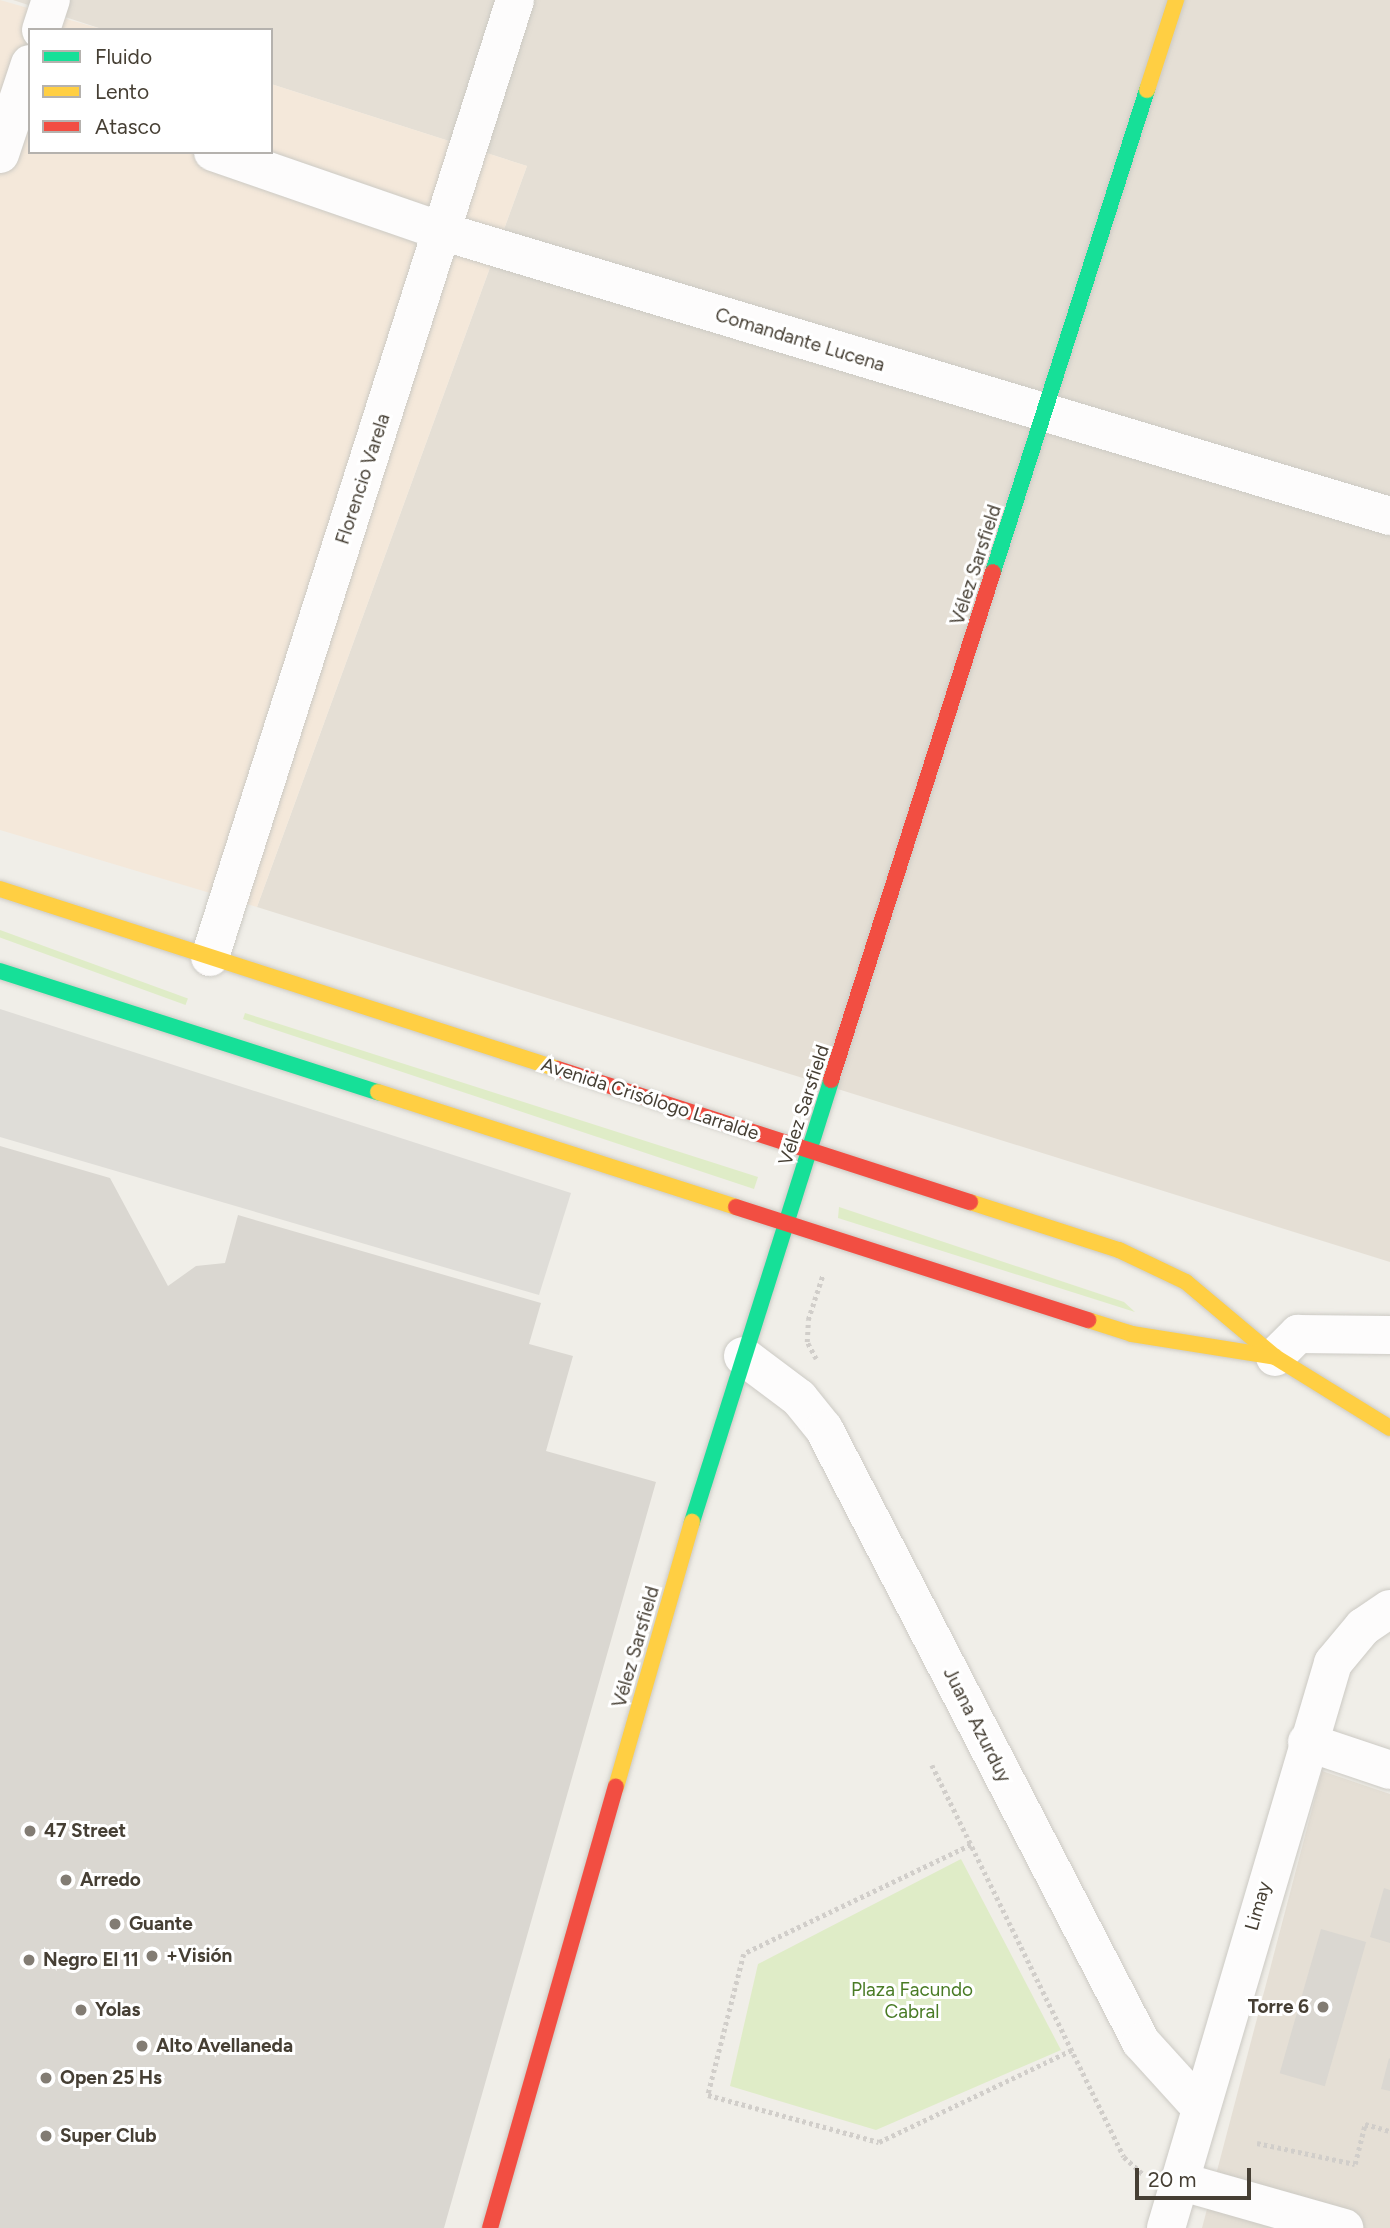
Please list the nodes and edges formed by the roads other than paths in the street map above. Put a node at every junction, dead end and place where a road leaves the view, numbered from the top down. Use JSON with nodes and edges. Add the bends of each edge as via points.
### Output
{"nodes":[{"id":1,"x":51,"y":0,"type":"edge"},
{"id":2,"x":515,"y":0,"type":"edge"},
{"id":3,"x":1176,"y":0,"type":"edge"},
{"id":4,"x":42,"y":28,"type":"edge"},
{"id":5,"x":20,"y":79,"type":"edge"},
{"id":6,"x":0,"y":154,"type":"edge"},
{"id":7,"x":219,"y":154,"type":"edge"},
{"id":8,"x":441,"y":231,"type":"junction"},
{"id":9,"x":1046,"y":414,"type":"junction"},
{"id":10,"x":1390,"y":516,"type":"edge"},
{"id":11,"x":0,"y":890,"type":"edge"},
{"id":12,"x":210,"y":957,"type":"junction"},
{"id":13,"x":0,"y":971,"type":"edge"},
{"id":14,"x":811,"y":1152,"type":"junction"},
{"id":15,"x":789,"y":1223,"type":"junction"},
{"id":16,"x":1390,"y":1335,"type":"edge"},
{"id":17,"x":743,"y":1356,"type":"junction"},
{"id":18,"x":1275,"y":1357,"type":"junction"},
{"id":19,"x":1390,"y":1428,"type":"edge"},
{"id":20,"x":1390,"y":1609,"type":"edge"},
{"id":21,"x":1307,"y":1742,"type":"junction"},
{"id":22,"x":1390,"y":1770,"type":"edge"},
{"id":23,"x":1199,"y":2106,"type":"junction"},
{"id":24,"x":1166,"y":2182,"type":"junction"},
{"id":25,"x":490,"y":2228,"type":"edge"},
{"id":26,"x":1166,"y":2228,"type":"edge"},
{"id":27,"x":1344,"y":2228,"type":"edge"}],
"edges":[{"from":1,"to":4,"type":"street"},
{"from":2,"to":8,"type":"street","name":"Florencio Varela"},
{"from":3,"to":9,"type":"street","name":"Vélez Sarsfield"},
{"from":5,"to":6,"type":"street"},
{"from":7,"to":8,"type":"street","name":"Comandante Lucena"},
{"from":8,"to":9,"type":"street","name":"Comandante Lucena"},
{"from":8,"to":12,"type":"street","name":"Florencio Varela"},
{"from":9,"to":10,"type":"street","name":"Comandante Lucena"},
{"from":9,"to":14,"type":"street","name":"Vélez Sarsfield"},
{"from":11,"to":12,"type":"street","name":"Avenida Crisólogo Larralde"},
{"from":12,"to":14,"type":"street","name":"Avenida Crisólogo Larralde"},
{"from":13,"to":15,"type":"street","name":"Avenida Crisólogo Larralde"},
{"from":14,"to":15,"type":"street","name":"Vélez Sarsfield"},
{"from":14,"to":18,"type":"street","name":"Avenida Crisólogo Larralde","via":[[1148,1262],[1186,1282]]},
{"from":15,"to":17,"type":"street","name":"Vélez Sarsfield"},
{"from":15,"to":18,"type":"street","name":"Avenida Crisólogo Larralde","via":[[1132,1334]]},
{"from":16,"to":18,"type":"street","via":[[1298,1334]]},
{"from":17,"to":23,"type":"street","name":"Juana Azurduy","via":[[799,1398],[824,1429],[1141,2042]]},
{"from":17,"to":25,"type":"street","name":"Vélez Sarsfield"},
{"from":18,"to":19,"type":"street","name":"Avenida Crisólogo Larralde"},
{"from":20,"to":21,"type":"street","name":"Limay","via":[[1343,1646]]},
{"from":21,"to":22,"type":"street"},
{"from":21,"to":23,"type":"street","name":"Limay"},
{"from":23,"to":24,"type":"street","name":"Limay"},
{"from":24,"to":26,"type":"street","name":"Limay"},
{"from":24,"to":27,"type":"street"}]}
